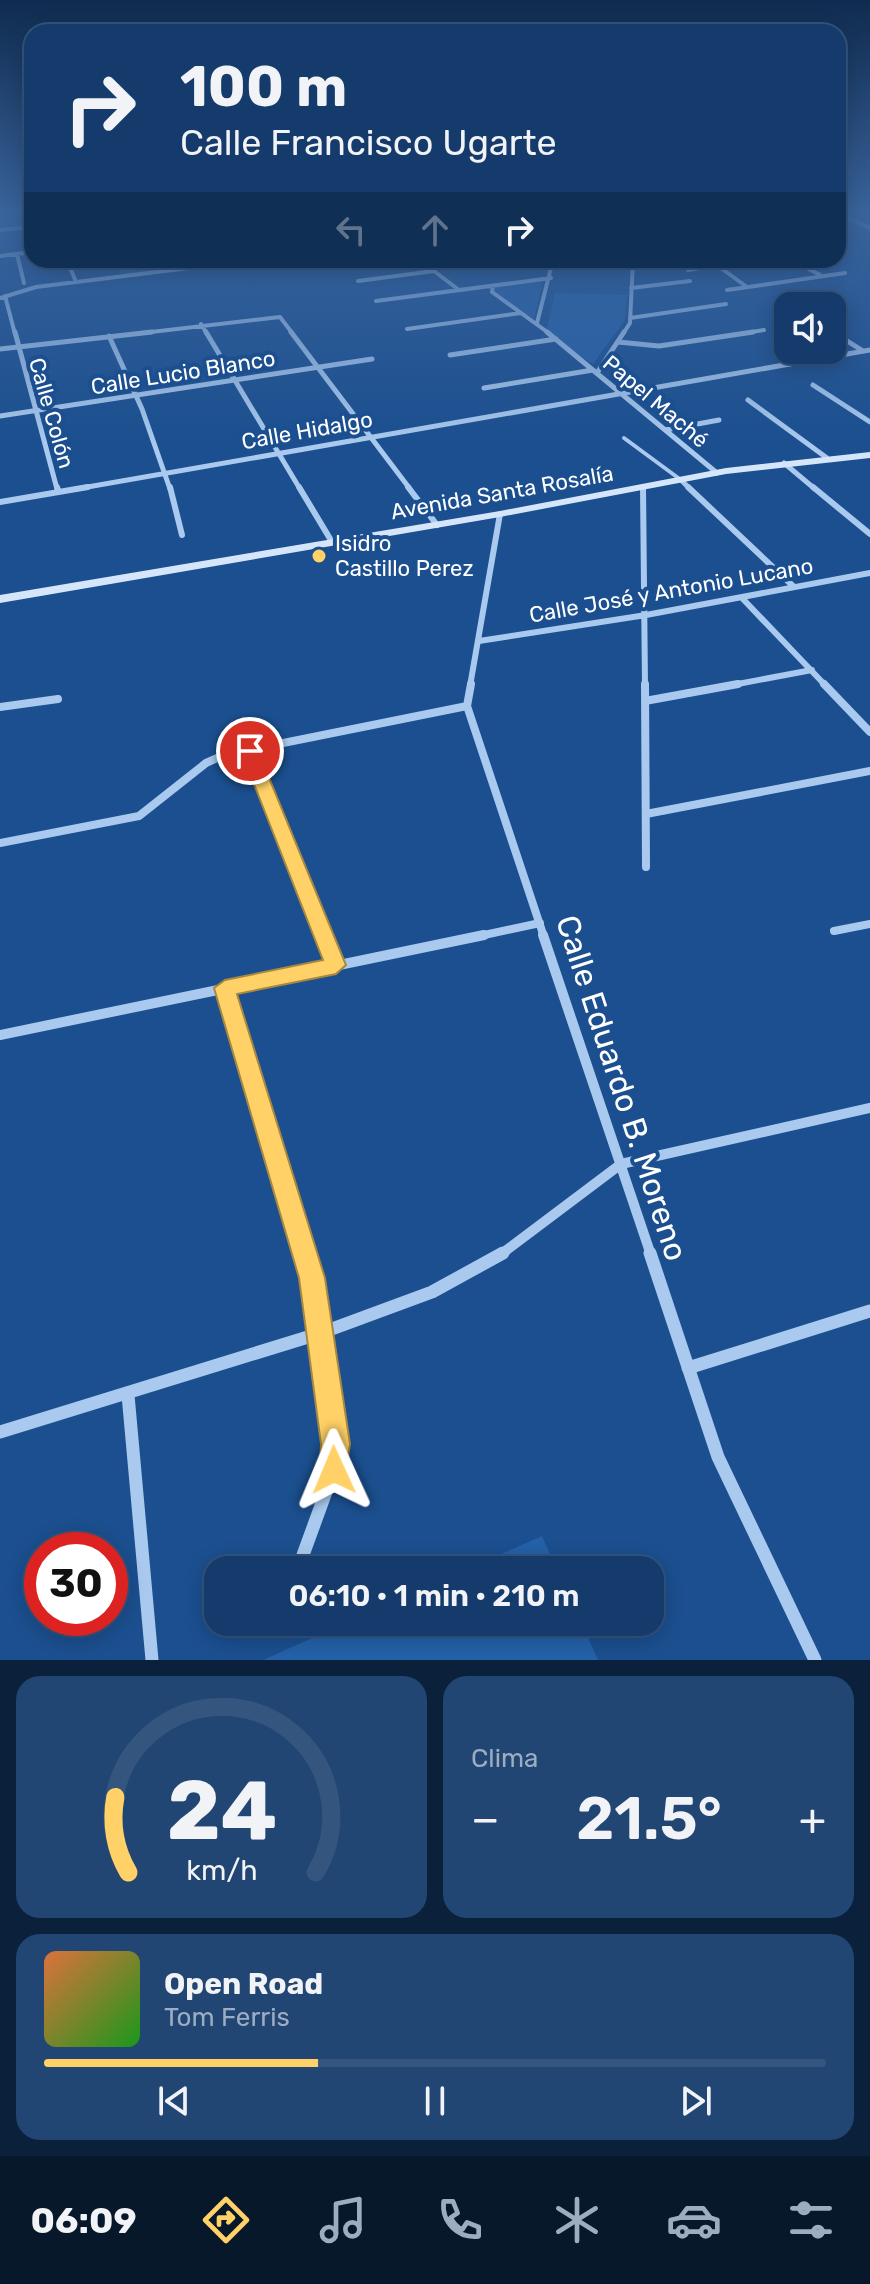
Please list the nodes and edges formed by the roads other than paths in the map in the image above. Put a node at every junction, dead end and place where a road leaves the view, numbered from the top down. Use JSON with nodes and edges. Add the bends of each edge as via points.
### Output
{"nodes":[{"id":1,"x":45,"y":288,"type":"edge"},
{"id":2,"x":472,"y":288,"type":"edge"},
{"id":3,"x":493,"y":288,"type":"edge"},
{"id":4,"x":548,"y":288,"type":"edge"},
{"id":5,"x":631,"y":288,"type":"edge"},
{"id":6,"x":743,"y":288,"type":"edge"},
{"id":7,"x":459,"y":290,"type":"joint"},
{"id":8,"x":727,"y":290,"type":"dead end"},
{"id":9,"x":3,"y":297,"type":"edge"},
{"id":10,"x":376,"y":301,"type":"dead end"},
{"id":11,"x":726,"y":304,"type":"dead end"},
{"id":12,"x":522,"y":313,"type":"junction"},
{"id":13,"x":630,"y":318,"type":"junction"},
{"id":14,"x":537,"y":323,"type":"junction"},
{"id":15,"x":201,"y":324,"type":"junction"},
{"id":16,"x":407,"y":329,"type":"dead end"},
{"id":17,"x":764,"y":330,"type":"dead end"},
{"id":18,"x":109,"y":336,"type":"junction"},
{"id":19,"x":556,"y":339,"type":"junction"},
{"id":20,"x":846,"y":339,"type":"edge"},
{"id":21,"x":618,"y":342,"type":"junction"},
{"id":22,"x":17,"y":347,"type":"junction"},
{"id":23,"x":0,"y":349,"type":"edge"},
{"id":24,"x":867,"y":351,"type":"edge"},
{"id":25,"x":450,"y":355,"type":"dead end"},
{"id":26,"x":372,"y":359,"type":"dead end"},
{"id":27,"x":315,"y":367,"type":"junction"},
{"id":28,"x":595,"y":372,"type":"junction"},
{"id":29,"x":233,"y":380,"type":"junction"},
{"id":30,"x":813,"y":385,"type":"dead end"},
{"id":31,"x":484,"y":388,"type":"dead end"},
{"id":32,"x":619,"y":391,"type":"junction"},
{"id":33,"x":138,"y":395,"type":"junction"},
{"id":34,"x":748,"y":400,"type":"dead end"},
{"id":35,"x":36,"y":411,"type":"junction"},
{"id":36,"x":0,"y":416,"type":"edge"},
{"id":37,"x":719,"y":420,"type":"dead end"},
{"id":38,"x":870,"y":422,"type":"edge"},
{"id":39,"x":665,"y":430,"type":"junction"},
{"id":40,"x":368,"y":436,"type":"junction"},
{"id":41,"x":624,"y":438,"type":"dead end"},
{"id":42,"x":277,"y":451,"type":"junction"},
{"id":43,"x":870,"y":455,"type":"edge"},
{"id":44,"x":827,"y":458,"type":"junction"},
{"id":45,"x":784,"y":463,"type":"junction"},
{"id":46,"x":168,"y":471,"type":"junction"},
{"id":47,"x":717,"y":473,"type":"junction"},
{"id":48,"x":681,"y":480,"type":"junction"},
{"id":49,"x":643,"y":487,"type":"junction"},
{"id":50,"x":58,"y":491,"type":"junction"},
{"id":51,"x":0,"y":502,"type":"edge"},
{"id":52,"x":500,"y":514,"type":"junction"},
{"id":53,"x":437,"y":525,"type":"junction"},
{"id":54,"x":870,"y":534,"type":"edge"},
{"id":55,"x":182,"y":535,"type":"dead end"},
{"id":56,"x":332,"y":542,"type":"junction"},
{"id":57,"x":870,"y":573,"type":"edge"},
{"id":58,"x":793,"y":586,"type":"junction"},
{"id":59,"x":742,"y":598,"type":"junction"},
{"id":60,"x":0,"y":599,"type":"edge"},
{"id":61,"x":646,"y":615,"type":"junction"},
{"id":62,"x":479,"y":641,"type":"junction"},
{"id":63,"x":812,"y":670,"type":"junction"},
{"id":64,"x":58,"y":699,"type":"dead end"},
{"id":65,"x":645,"y":701,"type":"junction"},
{"id":66,"x":467,"y":706,"type":"junction"},
{"id":67,"x":0,"y":707,"type":"edge"},
{"id":68,"x":870,"y":732,"type":"edge"},
{"id":69,"x":250,"y":751,"type":"junction"},
{"id":70,"x":870,"y":771,"type":"edge"},
{"id":71,"x":646,"y":814,"type":"junction"},
{"id":72,"x":0,"y":843,"type":"edge"},
{"id":73,"x":646,"y":867,"type":"dead end"},
{"id":74,"x":540,"y":923,"type":"junction"},
{"id":75,"x":870,"y":924,"type":"edge"},
{"id":76,"x":834,"y":931,"type":"dead end"},
{"id":77,"x":336,"y":965,"type":"junction"},
{"id":78,"x":225,"y":988,"type":"junction"},
{"id":79,"x":0,"y":1035,"type":"edge"},
{"id":80,"x":870,"y":1108,"type":"edge"},
{"id":81,"x":621,"y":1164,"type":"junction"},
{"id":82,"x":870,"y":1311,"type":"edge"},
{"id":83,"x":321,"y":1333,"type":"junction"},
{"id":84,"x":688,"y":1368,"type":"junction"},
{"id":85,"x":128,"y":1395,"type":"junction"},
{"id":86,"x":0,"y":1432,"type":"edge"},
{"id":87,"x":303,"y":1555,"type":"dead end"},
{"id":88,"x":152,"y":1660,"type":"edge"},
{"id":89,"x":815,"y":1660,"type":"edge"}],
"edges":[{"from":1,"to":9,"type":"street"},
{"from":2,"to":7,"type":"street"},
{"from":3,"to":12,"type":"street","name":"Papel Maché"},
{"from":4,"to":14,"type":"street"},
{"from":5,"to":13,"type":"street"},
{"from":6,"to":8,"type":"street"},
{"from":7,"to":10,"type":"street"},
{"from":9,"to":22,"type":"street","name":"Calle Colón"},
{"from":11,"to":13,"type":"street"},
{"from":12,"to":14,"type":"street","name":"Papel Maché"},
{"from":12,"to":16,"type":"street"},
{"from":13,"to":21,"type":"street"},
{"from":14,"to":19,"type":"street","name":"Papel Maché"},
{"from":15,"to":18,"type":"street"},
{"from":15,"to":27,"type":"street","via":[[277,316]]},
{"from":15,"to":29,"type":"street"},
{"from":17,"to":21,"type":"street","via":[[659,346]]},
{"from":18,"to":22,"type":"street"},
{"from":18,"to":33,"type":"street"},
{"from":19,"to":25,"type":"street"},
{"from":19,"to":28,"type":"street","name":"Papel Maché"},
{"from":20,"to":24,"type":"street"},
{"from":21,"to":28,"type":"street"},
{"from":22,"to":23,"type":"street"},
{"from":22,"to":35,"type":"street","name":"Calle Colón"},
{"from":24,"to":32,"type":"street","name":"Calle Hidalgo"},
{"from":26,"to":27,"type":"street","name":"Calle Lucio Blanco"},
{"from":27,"to":29,"type":"street","name":"Calle Lucio Blanco"},
{"from":27,"to":40,"type":"street"},
{"from":28,"to":31,"type":"street"},
{"from":28,"to":32,"type":"street","name":"Papel Maché"},
{"from":29,"to":33,"type":"street","name":"Calle Lucio Blanco"},
{"from":29,"to":42,"type":"street"},
{"from":30,"to":38,"type":"street"},
{"from":32,"to":39,"type":"street","name":"Papel Maché"},
{"from":32,"to":40,"type":"street","name":"Calle Hidalgo"},
{"from":33,"to":35,"type":"street","name":"Calle Lucio Blanco"},
{"from":33,"to":46,"type":"street"},
{"from":34,"to":44,"type":"street"},
{"from":35,"to":36,"type":"street","name":"Calle Lucio Blanco"},
{"from":35,"to":50,"type":"street","name":"Calle Colón"},
{"from":37,"to":39,"type":"street"},
{"from":39,"to":47,"type":"street","name":"Papel Maché"},
{"from":40,"to":42,"type":"street","name":"Calle Hidalgo"},
{"from":40,"to":53,"type":"street"},
{"from":41,"to":48,"type":"lane"},
{"from":42,"to":46,"type":"street","name":"Calle Hidalgo"},
{"from":42,"to":56,"type":"street"},
{"from":43,"to":44,"type":"street","name":"Avenida Santa Rosalía"},
{"from":44,"to":45,"type":"street","name":"Avenida Santa Rosalía"},
{"from":45,"to":47,"type":"street","name":"Avenida Santa Rosalía"},
{"from":45,"to":54,"type":"street"},
{"from":46,"to":50,"type":"street","name":"Calle Hidalgo"},
{"from":46,"to":55,"type":"street"},
{"from":47,"to":48,"type":"street","name":"Avenida Santa Rosalía"},
{"from":48,"to":49,"type":"street","name":"Avenida Santa Rosalía"},
{"from":48,"to":58,"type":"street"},
{"from":49,"to":52,"type":"street","name":"Avenida Santa Rosalía"},
{"from":49,"to":61,"type":"street"},
{"from":50,"to":51,"type":"street","name":"Calle Hidalgo"},
{"from":52,"to":53,"type":"street","name":"Avenida Santa Rosalía"},
{"from":52,"to":62,"type":"street","name":"Calle Eduardo B. Moreno"},
{"from":53,"to":56,"type":"street","name":"Avenida Santa Rosalía"},
{"from":56,"to":60,"type":"street","name":"Avenida Santa Rosalía"},
{"from":57,"to":58,"type":"street","name":"Calle José y Antonio Lucano"},
{"from":58,"to":59,"type":"street","name":"Calle José y Antonio Lucano"},
{"from":59,"to":61,"type":"street","name":"Calle José y Antonio Lucano"},
{"from":59,"to":63,"type":"street"},
{"from":61,"to":62,"type":"street","name":"Calle José y Antonio Lucano"},
{"from":61,"to":65,"type":"street"},
{"from":62,"to":66,"type":"street","name":"Calle Eduardo B. Moreno"},
{"from":63,"to":65,"type":"street"},
{"from":63,"to":68,"type":"street"},
{"from":64,"to":67,"type":"street"},
{"from":65,"to":71,"type":"street"},
{"from":66,"to":69,"type":"street"},
{"from":66,"to":74,"type":"street","name":"Calle Eduardo B. Moreno"},
{"from":69,"to":72,"type":"street","via":[[206,763],[139,816]]},
{"from":69,"to":77,"type":"street"},
{"from":70,"to":71,"type":"street"},
{"from":71,"to":73,"type":"street"},
{"from":74,"to":77,"type":"street"},
{"from":74,"to":81,"type":"street","name":"Calle Eduardo B. Moreno"},
{"from":75,"to":76,"type":"street"},
{"from":77,"to":78,"type":"street"},
{"from":78,"to":79,"type":"street"},
{"from":78,"to":83,"type":"street","via":[[312,1278]]},
{"from":80,"to":81,"type":"street"},
{"from":81,"to":83,"type":"street","via":[[489,1264],[432,1292]]},
{"from":81,"to":84,"type":"street","name":"Calle Eduardo B. Moreno"},
{"from":82,"to":84,"type":"street"},
{"from":83,"to":85,"type":"street"},
{"from":83,"to":87,"type":"street","via":[[334,1470]]},
{"from":84,"to":89,"type":"street","name":"Calle Eduardo B. Moreno","via":[[718,1457]]},
{"from":85,"to":86,"type":"street"},
{"from":85,"to":88,"type":"street"}]}
